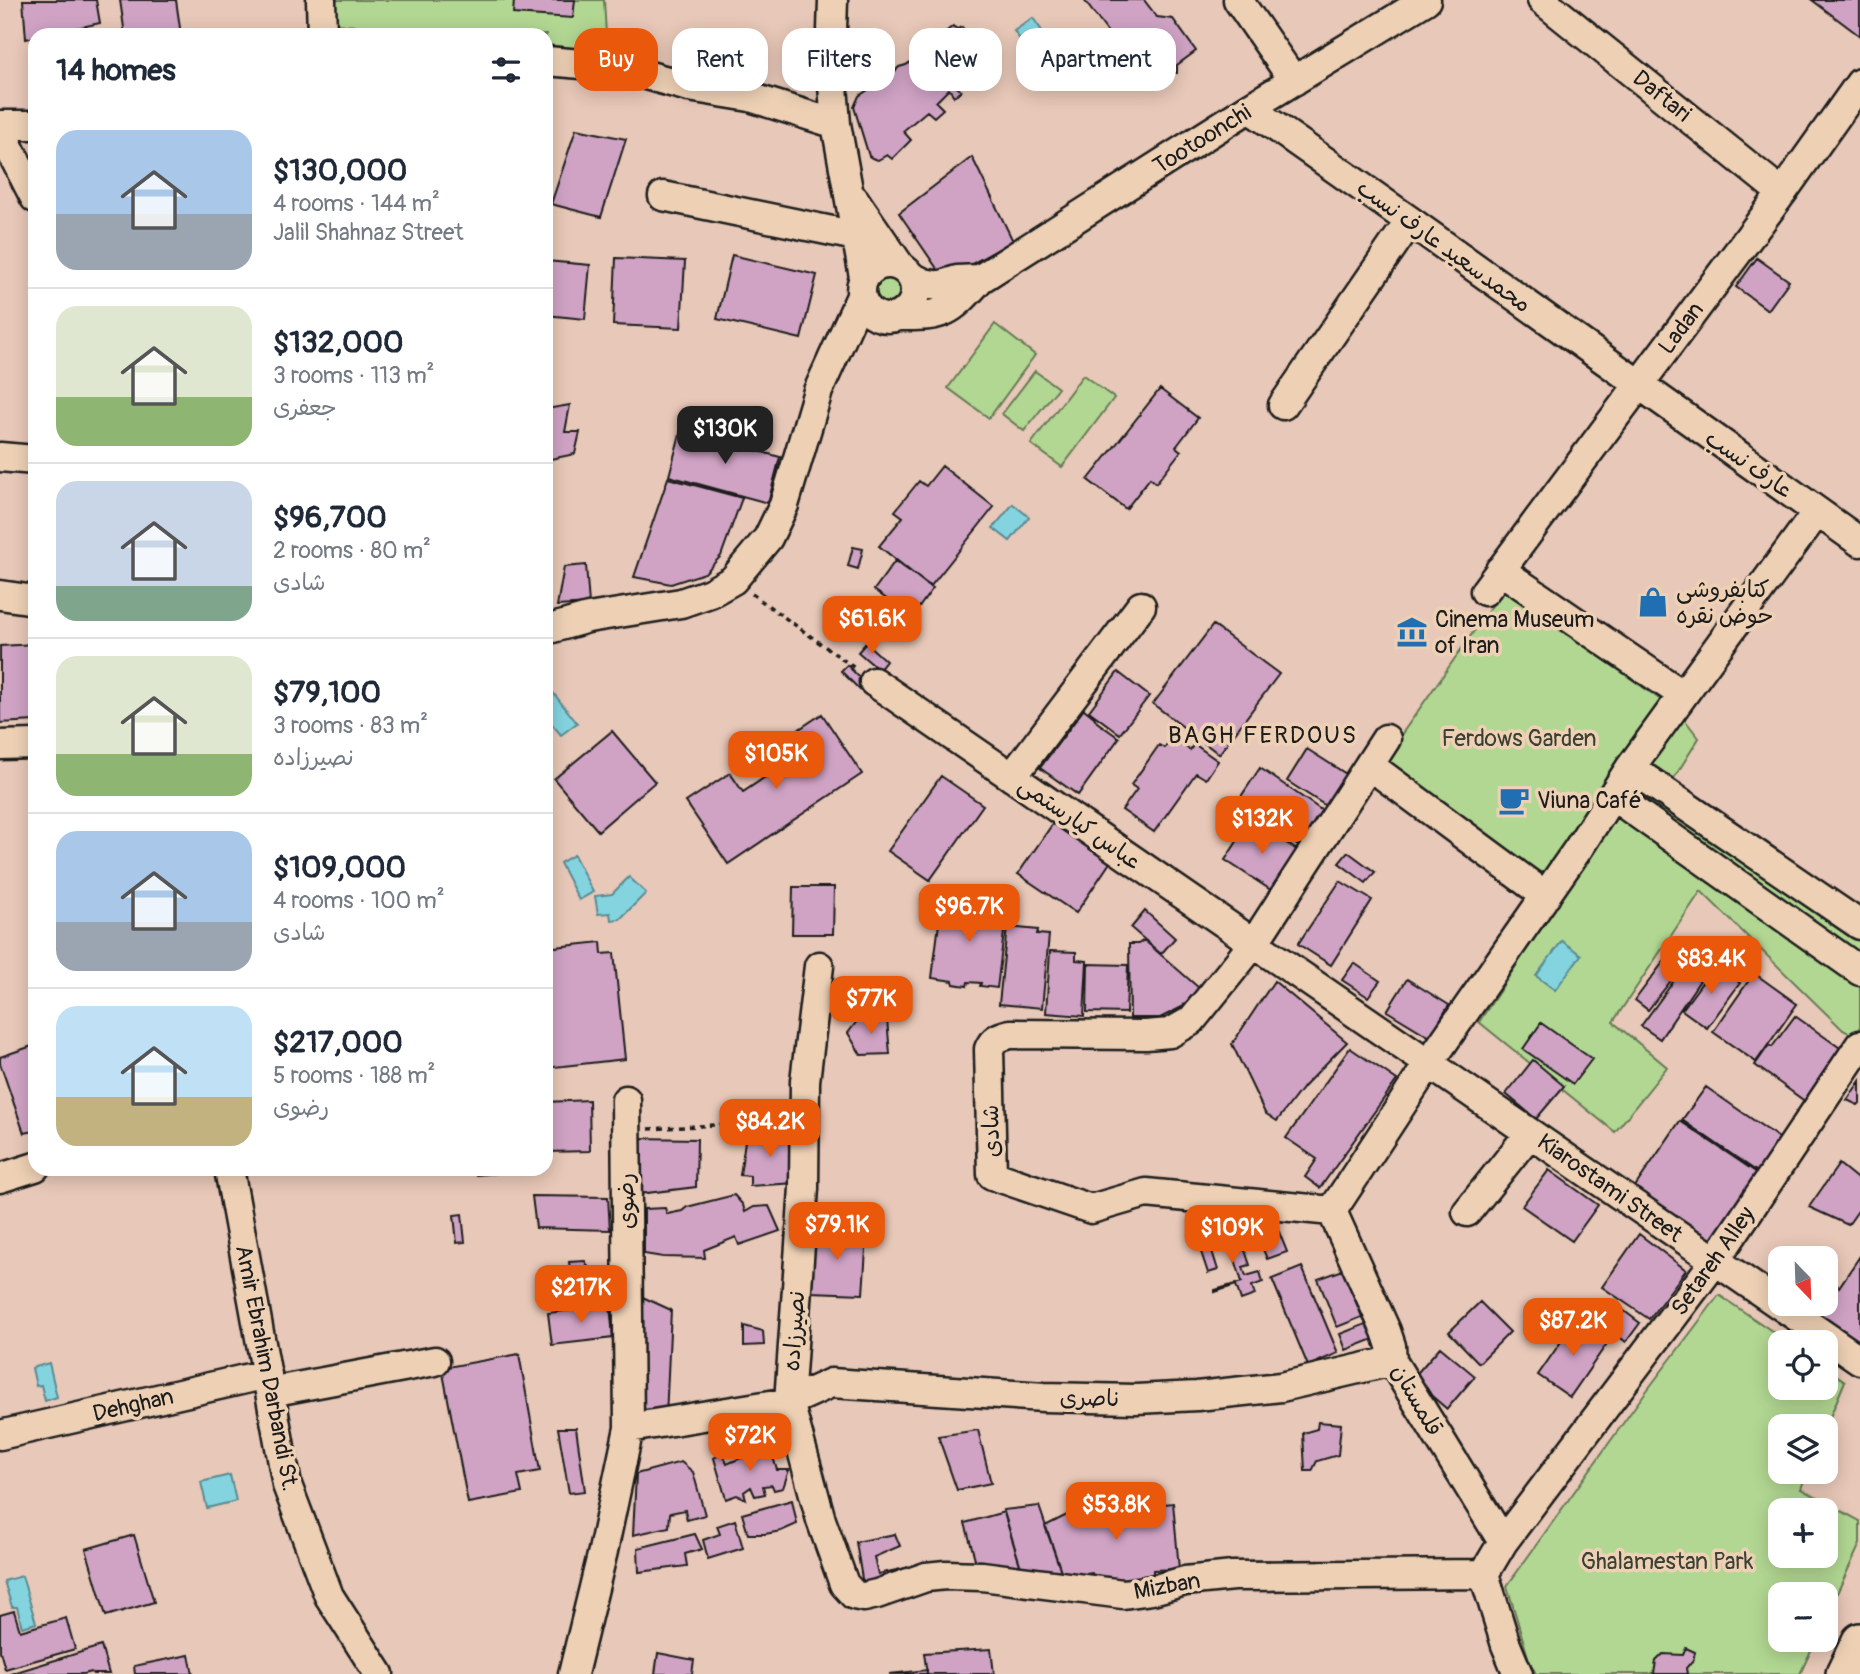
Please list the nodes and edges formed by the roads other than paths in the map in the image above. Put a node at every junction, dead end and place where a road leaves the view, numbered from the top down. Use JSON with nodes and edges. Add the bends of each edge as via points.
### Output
{"nodes":[{"id":1,"x":321,"y":0,"type":"edge"},
{"id":2,"x":833,"y":0,"type":"edge"},
{"id":3,"x":1238,"y":0,"type":"edge"},
{"id":4,"x":1542,"y":0,"type":"edge"},
{"id":5,"x":1412,"y":4,"type":"edge"},
{"id":6,"x":321,"y":28,"type":"edge"},
{"id":7,"x":553,"y":62,"type":"edge"},
{"id":8,"x":1294,"y":81,"type":"junction"},
{"id":9,"x":1860,"y":83,"type":"edge"},
{"id":10,"x":1250,"y":108,"type":"junction"},
{"id":11,"x":836,"y":124,"type":"junction"},
{"id":12,"x":28,"y":125,"type":"edge"},
{"id":13,"x":0,"y":127,"type":"edge"},
{"id":14,"x":28,"y":184,"type":"edge"},
{"id":15,"x":847,"y":189,"type":"junction"},
{"id":16,"x":1783,"y":192,"type":"junction"},
{"id":17,"x":663,"y":196,"type":"dead end"},
{"id":18,"x":1410,"y":221,"type":"junction"},
{"id":19,"x":856,"y":236,"type":"junction"},
{"id":20,"x":906,"y":272,"type":"junction"},
{"id":21,"x":980,"y":279,"type":"junction"},
{"id":22,"x":863,"y":287,"type":"junction"},
{"id":23,"x":894,"y":317,"type":"junction"},
{"id":24,"x":829,"y":365,"type":"junction"},
{"id":25,"x":1638,"y":385,"type":"junction"},
{"id":26,"x":1283,"y":405,"type":"dead end"},
{"id":27,"x":0,"y":457,"type":"edge"},
{"id":28,"x":28,"y":459,"type":"edge"},
{"id":29,"x":1817,"y":512,"type":"junction"},
{"id":30,"x":1860,"y":542,"type":"edge"},
{"id":31,"x":0,"y":595,"type":"edge"},
{"id":32,"x":28,"y":599,"type":"edge"},
{"id":33,"x":1141,"y":606,"type":"dead end"},
{"id":34,"x":553,"y":628,"type":"edge"},
{"id":35,"x":874,"y":682,"type":"road end"},
{"id":36,"x":1690,"y":687,"type":"junction"},
{"id":37,"x":1386,"y":739,"type":"dead end"},
{"id":38,"x":28,"y":744,"type":"edge"},
{"id":39,"x":0,"y":745,"type":"edge"},
{"id":40,"x":1369,"y":765,"type":"junction"},
{"id":41,"x":1630,"y":768,"type":"junction"},
{"id":42,"x":1012,"y":777,"type":"junction"},
{"id":43,"x":1613,"y":796,"type":"junction"},
{"id":44,"x":1546,"y":896,"type":"junction"},
{"id":45,"x":1860,"y":925,"type":"edge"},
{"id":46,"x":1254,"y":943,"type":"junction"},
{"id":47,"x":819,"y":966,"type":"dead end"},
{"id":48,"x":1860,"y":971,"type":"edge"},
{"id":49,"x":1860,"y":1045,"type":"edge"},
{"id":50,"x":1429,"y":1063,"type":"junction"},
{"id":51,"x":625,"y":1100,"type":"dead end"},
{"id":52,"x":1530,"y":1133,"type":"junction"},
{"id":53,"x":28,"y":1169,"type":"edge"},
{"id":54,"x":230,"y":1176,"type":"edge"},
{"id":55,"x":0,"y":1178,"type":"edge"},
{"id":56,"x":1332,"y":1212,"type":"junction"},
{"id":57,"x":1467,"y":1212,"type":"dead end"},
{"id":58,"x":1715,"y":1261,"type":"junction"},
{"id":59,"x":1860,"y":1360,"type":"edge"},
{"id":60,"x":435,"y":1361,"type":"dead end"},
{"id":61,"x":1392,"y":1361,"type":"junction"},
{"id":62,"x":268,"y":1383,"type":"junction"},
{"id":63,"x":789,"y":1402,"type":"junction"},
{"id":64,"x":629,"y":1428,"type":"junction"},
{"id":65,"x":0,"y":1435,"type":"edge"},
{"id":66,"x":1503,"y":1542,"type":"junction"},
{"id":67,"x":1484,"y":1574,"type":"junction"},
{"id":68,"x":1860,"y":1641,"type":"edge"},
{"id":69,"x":379,"y":1674,"type":"edge"},
{"id":70,"x":573,"y":1674,"type":"edge"},
{"id":71,"x":1518,"y":1674,"type":"edge"},
{"id":72,"x":1844,"y":1674,"type":"edge"}],
"edges":[{"from":1,"to":6,"type":"street"},
{"from":2,"to":11,"type":"street"},
{"from":3,"to":8,"type":"street"},
{"from":4,"to":16,"type":"street","name":"Daftari"},
{"from":5,"to":8,"type":"street","name":"Tootoonchi"},
{"from":7,"to":11,"type":"street","via":[[617,67],[689,87],[750,97]]},
{"from":8,"to":10,"type":"street","name":"Tootoonchi"},
{"from":9,"to":16,"type":"street","name":"Ladan"},
{"from":10,"to":18,"type":"street","name":"محمدسعید عارف نسب"},
{"from":10,"to":21,"type":"street","name":"Tootoonchi"},
{"from":11,"to":15,"type":"street"},
{"from":12,"to":13,"type":"street"},
{"from":13,"to":14,"type":"street"},
{"from":15,"to":19,"type":"street"},
{"from":15,"to":20,"type":"street"},
{"from":16,"to":25,"type":"street","name":"Ladan"},
{"from":17,"to":19,"type":"street"},
{"from":18,"to":25,"type":"street","name":"محمدسعید عارف نسب"},
{"from":18,"to":26,"type":"street"},
{"from":19,"to":22,"type":"street"},
{"from":20,"to":21,"type":"street","via":[[938,286]]},
{"from":20,"to":22,"type":"street","via":[[884,263],[869,270]]},
{"from":20,"to":23,"type":"street","via":[[915,295],[907,311]]},
{"from":21,"to":23,"type":"street","via":[[947,311],[928,317]]},
{"from":22,"to":23,"type":"street","via":[[868,310]]},
{"from":22,"to":24,"type":"street"},
{"from":23,"to":24,"type":"street"},
{"from":24,"to":34,"type":"street","via":[[784,505],[768,538],[733,580],[681,603]]},
{"from":25,"to":29,"type":"street","name":"عارف نسب"},
{"from":25,"to":36,"type":"street","name":"Ladan","via":[[1492,580]]},
{"from":27,"to":28,"type":"street"},
{"from":29,"to":30,"type":"street","name":"عارف نسب"},
{"from":29,"to":36,"type":"street"},
{"from":31,"to":32,"type":"street"},
{"from":33,"to":42,"type":"street"},
{"from":35,"to":42,"type":"street","name":"عباس کیارستمی"},
{"from":36,"to":41,"type":"street"},
{"from":37,"to":40,"type":"street"},
{"from":38,"to":39,"type":"street"},
{"from":40,"to":44,"type":"street"},
{"from":40,"to":46,"type":"street"},
{"from":41,"to":43,"type":"street"},
{"from":41,"to":45,"type":"street"},
{"from":42,"to":46,"type":"street","name":"عباس کیارستمی"},
{"from":43,"to":44,"type":"street"},
{"from":43,"to":48,"type":"street"},
{"from":44,"to":50,"type":"street"},
{"from":46,"to":50,"type":"street","name":"عباس کیارستمی"},
{"from":46,"to":56,"type":"street","name":"شادی","via":[[1191,1021],[1170,1032],[1010,1034],[992,1041],[992,1175],[1091,1209],[1146,1193]]},
{"from":47,"to":63,"type":"street","name":"نصیرزاده","via":[[805,1081],[804,1188]]},
{"from":49,"to":58,"type":"street","name":"Setareh Alley"},
{"from":50,"to":52,"type":"street","name":"Kiarostami Street"},
{"from":50,"to":56,"type":"street"},
{"from":51,"to":64,"type":"street","name":"رضوى"},
{"from":52,"to":57,"type":"street"},
{"from":52,"to":58,"type":"street","name":"Kiarostami Street"},
{"from":53,"to":55,"type":"street"},
{"from":54,"to":62,"type":"street","name":"Amir Ebrahim Darbandi St."},
{"from":56,"to":61,"type":"street","name":"قلمستان","via":[[1386,1331]]},
{"from":58,"to":59,"type":"street","name":"Kiarostami Street"},
{"from":58,"to":66,"type":"street","name":"Setareh Alley"},
{"from":60,"to":62,"type":"street","name":"Dehghan"},
{"from":61,"to":63,"type":"street","name":"ناصری","via":[[1280,1387],[1197,1396],[1044,1397],[831,1383]]},
{"from":61,"to":66,"type":"street","name":"قلمستان"},
{"from":62,"to":65,"type":"street","name":"Dehghan"},
{"from":62,"to":69,"type":"street","name":"Amir Ebrahim Darbandi St.","via":[[287,1485],[329,1596]]},
{"from":63,"to":64,"type":"street","name":"ناصری"},
{"from":63,"to":67,"type":"street","name":"Mizban","via":[[821,1520],[844,1584],[854,1595],[877,1594],[946,1575],[1123,1594],[1233,1576]]},
{"from":64,"to":70,"type":"street","name":"رضوى"},
{"from":66,"to":67,"type":"street","name":"Setareh Alley"},
{"from":67,"to":71,"type":"street"},
{"from":68,"to":72,"type":"main road"}]}
